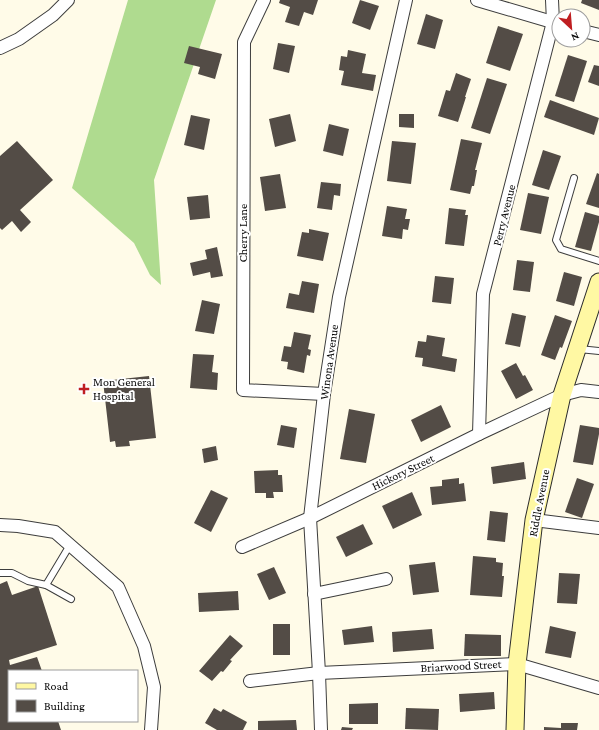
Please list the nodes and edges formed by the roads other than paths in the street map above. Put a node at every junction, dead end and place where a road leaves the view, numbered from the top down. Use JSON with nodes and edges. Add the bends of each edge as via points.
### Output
{"nodes":[{"id":1,"x":68,"y":0,"type":"edge"},
{"id":2,"x":264,"y":0,"type":"edge"},
{"id":3,"x":406,"y":0,"type":"edge"},
{"id":4,"x":477,"y":0,"type":"edge"},
{"id":5,"x":551,"y":22,"type":"edge"},
{"id":6,"x":0,"y":39,"type":"edge"},
{"id":7,"x":19,"y":39,"type":"junction"},
{"id":8,"x":551,"y":42,"type":"edge"},
{"id":9,"x":0,"y":48,"type":"edge"},
{"id":10,"x":574,"y":178,"type":"dead end"},
{"id":11,"x":599,"y":261,"type":"edge"},
{"id":12,"x":599,"y":282,"type":"edge"},
{"id":13,"x":577,"y":349,"type":"junction"},
{"id":14,"x":599,"y":351,"type":"edge"},
{"id":15,"x":599,"y":392,"type":"edge"},
{"id":16,"x":324,"y":394,"type":"junction"},
{"id":17,"x":562,"y":395,"type":"junction"},
{"id":18,"x":479,"y":434,"type":"junction"},
{"id":19,"x":310,"y":518,"type":"junction"},
{"id":20,"x":534,"y":520,"type":"junction"},
{"id":21,"x":0,"y":525,"type":"edge"},
{"id":22,"x":599,"y":528,"type":"edge"},
{"id":23,"x":70,"y":545,"type":"junction"},
{"id":24,"x":242,"y":547,"type":"dead end"},
{"id":25,"x":0,"y":573,"type":"edge"},
{"id":26,"x":386,"y":579,"type":"dead end"},
{"id":27,"x":46,"y":585,"type":"junction"},
{"id":28,"x":314,"y":594,"type":"junction"},
{"id":29,"x":71,"y":599,"type":"dead end"},
{"id":30,"x":517,"y":664,"type":"junction"},
{"id":31,"x":319,"y":673,"type":"junction"},
{"id":32,"x":250,"y":681,"type":"dead end"},
{"id":33,"x":599,"y":688,"type":"edge"},
{"id":34,"x":151,"y":730,"type":"edge"},
{"id":35,"x":321,"y":730,"type":"edge"},
{"id":36,"x":515,"y":730,"type":"edge"}],
"edges":[{"from":1,"to":7,"type":"street","via":[[53,16]]},
{"from":2,"to":16,"type":"street","name":"Cherry Lane","via":[[244,42],[243,390]]},
{"from":3,"to":16,"type":"street","name":"Winona Avenue","via":[[339,297]]},
{"from":4,"to":5,"type":"street"},
{"from":6,"to":7,"type":"street"},
{"from":7,"to":9,"type":"street"},
{"from":8,"to":18,"type":"street","name":"Perry Avenue","via":[[484,294]]},
{"from":10,"to":11,"type":"lane","via":[[556,240],[561,249]]},
{"from":12,"to":13,"type":"street","name":"Riddle Avenue"},
{"from":13,"to":14,"type":"lane"},
{"from":13,"to":17,"type":"street","name":"Riddle Avenue"},
{"from":15,"to":17,"type":"street","name":"Hickory Street","via":[[581,390]]},
{"from":16,"to":19,"type":"street","name":"Winona Avenue"},
{"from":17,"to":18,"type":"street","name":"Hickory Street"},
{"from":17,"to":20,"type":"street","name":"Riddle Avenue"},
{"from":18,"to":19,"type":"street","name":"Hickory Street"},
{"from":19,"to":24,"type":"street","name":"Hickory Street"},
{"from":19,"to":28,"type":"street","name":"Winona Avenue"},
{"from":20,"to":22,"type":"street"},
{"from":20,"to":30,"type":"street","name":"Riddle Avenue"},
{"from":21,"to":23,"type":"street","via":[[55,532]]},
{"from":23,"to":27,"type":"lane"},
{"from":23,"to":34,"type":"street","via":[[118,587],[144,646],[154,687]]},
{"from":25,"to":27,"type":"lane","via":[[12,573],[28,581]]},
{"from":26,"to":28,"type":"street"},
{"from":27,"to":29,"type":"lane"},
{"from":28,"to":31,"type":"street","name":"Winona Avenue"},
{"from":30,"to":31,"type":"street","name":"Briarwood Street"},
{"from":30,"to":33,"type":"street","name":"Briarwood Street"},
{"from":30,"to":36,"type":"street","name":"Riddle Avenue"},
{"from":31,"to":32,"type":"street","name":"Briarwood Street"},
{"from":31,"to":35,"type":"street","name":"Winona Avenue"}]}
